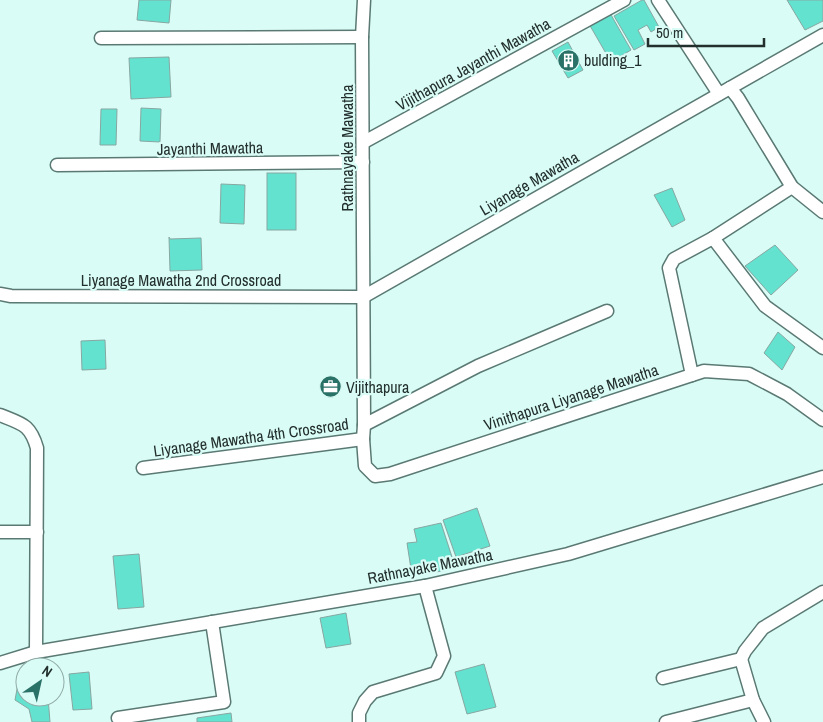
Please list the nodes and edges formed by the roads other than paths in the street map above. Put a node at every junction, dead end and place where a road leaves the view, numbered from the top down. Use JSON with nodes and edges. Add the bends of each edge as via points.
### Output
{"nodes":[{"id":1,"x":364,"y":0,"type":"edge"},
{"id":2,"x":624,"y":0,"type":"edge"},
{"id":3,"x":658,"y":0,"type":"edge"},
{"id":4,"x":823,"y":35,"type":"edge"},
{"id":5,"x":362,"y":37,"type":"junction"},
{"id":6,"x":100,"y":38,"type":"dead end"},
{"id":7,"x":730,"y":88,"type":"junction"},
{"id":8,"x":718,"y":94,"type":"junction"},
{"id":9,"x":364,"y":142,"type":"junction"},
{"id":10,"x":363,"y":162,"type":"junction"},
{"id":11,"x":57,"y":165,"type":"dead end"},
{"id":12,"x":792,"y":187,"type":"junction"},
{"id":13,"x":823,"y":212,"type":"edge"},
{"id":14,"x":714,"y":238,"type":"junction"},
{"id":15,"x":0,"y":294,"type":"edge"},
{"id":16,"x":363,"y":296,"type":"junction"},
{"id":17,"x":608,"y":311,"type":"dead end"},
{"id":18,"x":823,"y":348,"type":"edge"},
{"id":19,"x":692,"y":375,"type":"junction"},
{"id":20,"x":0,"y":416,"type":"edge"},
{"id":21,"x":823,"y":420,"type":"edge"},
{"id":22,"x":364,"y":424,"type":"junction"},
{"id":23,"x":363,"y":439,"type":"junction"},
{"id":24,"x":143,"y":468,"type":"dead end"},
{"id":25,"x":823,"y":477,"type":"edge"},
{"id":26,"x":0,"y":532,"type":"edge"},
{"id":27,"x":37,"y":532,"type":"junction"},
{"id":28,"x":425,"y":586,"type":"junction"},
{"id":29,"x":823,"y":592,"type":"edge"},
{"id":30,"x":212,"y":622,"type":"junction"},
{"id":31,"x":36,"y":652,"type":"junction"},
{"id":32,"x":741,"y":659,"type":"junction"},
{"id":33,"x":0,"y":663,"type":"edge"},
{"id":34,"x":664,"y":678,"type":"dead end"},
{"id":35,"x":753,"y":700,"type":"junction"},
{"id":36,"x":118,"y":718,"type":"dead end"},
{"id":37,"x":359,"y":722,"type":"edge"},
{"id":38,"x":666,"y":722,"type":"edge"},
{"id":39,"x":764,"y":722,"type":"edge"}],
"edges":[{"from":1,"to":5,"type":"street","name":"Rathnayake Mawatha"},
{"from":2,"to":9,"type":"street","name":"Vijithapura Jayanthi Mawatha"},
{"from":3,"to":8,"type":"street"},
{"from":4,"to":7,"type":"street","name":"Liyanage Mawatha"},
{"from":5,"to":6,"type":"street"},
{"from":5,"to":9,"type":"street","name":"Rathnayake Mawatha"},
{"from":7,"to":8,"type":"street","name":"Liyanage Mawatha"},
{"from":7,"to":12,"type":"street"},
{"from":8,"to":16,"type":"street","name":"Liyanage Mawatha"},
{"from":9,"to":10,"type":"street","name":"Rathnayake Mawatha"},
{"from":10,"to":11,"type":"street","name":"Jayanthi Mawatha"},
{"from":10,"to":16,"type":"street","name":"Rathnayake Mawatha"},
{"from":12,"to":13,"type":"street"},
{"from":12,"to":14,"type":"street"},
{"from":14,"to":18,"type":"street","via":[[765,306]]},
{"from":14,"to":19,"type":"street","via":[[674,259],[669,268]]},
{"from":15,"to":16,"type":"street","name":"Liyanage Mawatha 2nd Crossroad"},
{"from":16,"to":22,"type":"street"},
{"from":17,"to":22,"type":"street","via":[[478,366]]},
{"from":19,"to":21,"type":"street","name":"Vinithapura Liyanage Mawatha","via":[[704,371],[749,374],[787,394]]},
{"from":19,"to":23,"type":"street","name":"Vinithapura Liyanage Mawatha","via":[[390,474],[375,476],[365,466]]},
{"from":20,"to":27,"type":"street","via":[[23,424],[34,435],[38,448]]},
{"from":22,"to":23,"type":"street","name":"Vinithapura Liyanage Mawatha"},
{"from":23,"to":24,"type":"street","name":"Liyanage Mawatha 4th Crossroad"},
{"from":25,"to":28,"type":"street","name":"Rathnayake Mawatha","via":[[568,554]]},
{"from":26,"to":27,"type":"street"},
{"from":27,"to":31,"type":"street"},
{"from":28,"to":30,"type":"street","name":"Rathnayake Mawatha"},
{"from":28,"to":37,"type":"street","via":[[444,656],[436,673],[373,692],[359,713]]},
{"from":29,"to":32,"type":"street","via":[[763,628]]},
{"from":30,"to":31,"type":"street","name":"Rathnayake Mawatha"},
{"from":30,"to":36,"type":"street","via":[[224,702]]},
{"from":31,"to":33,"type":"street","name":"Rathnayake Mawatha"},
{"from":32,"to":34,"type":"street"},
{"from":32,"to":35,"type":"street"},
{"from":35,"to":38,"type":"street"},
{"from":35,"to":39,"type":"street"}]}
